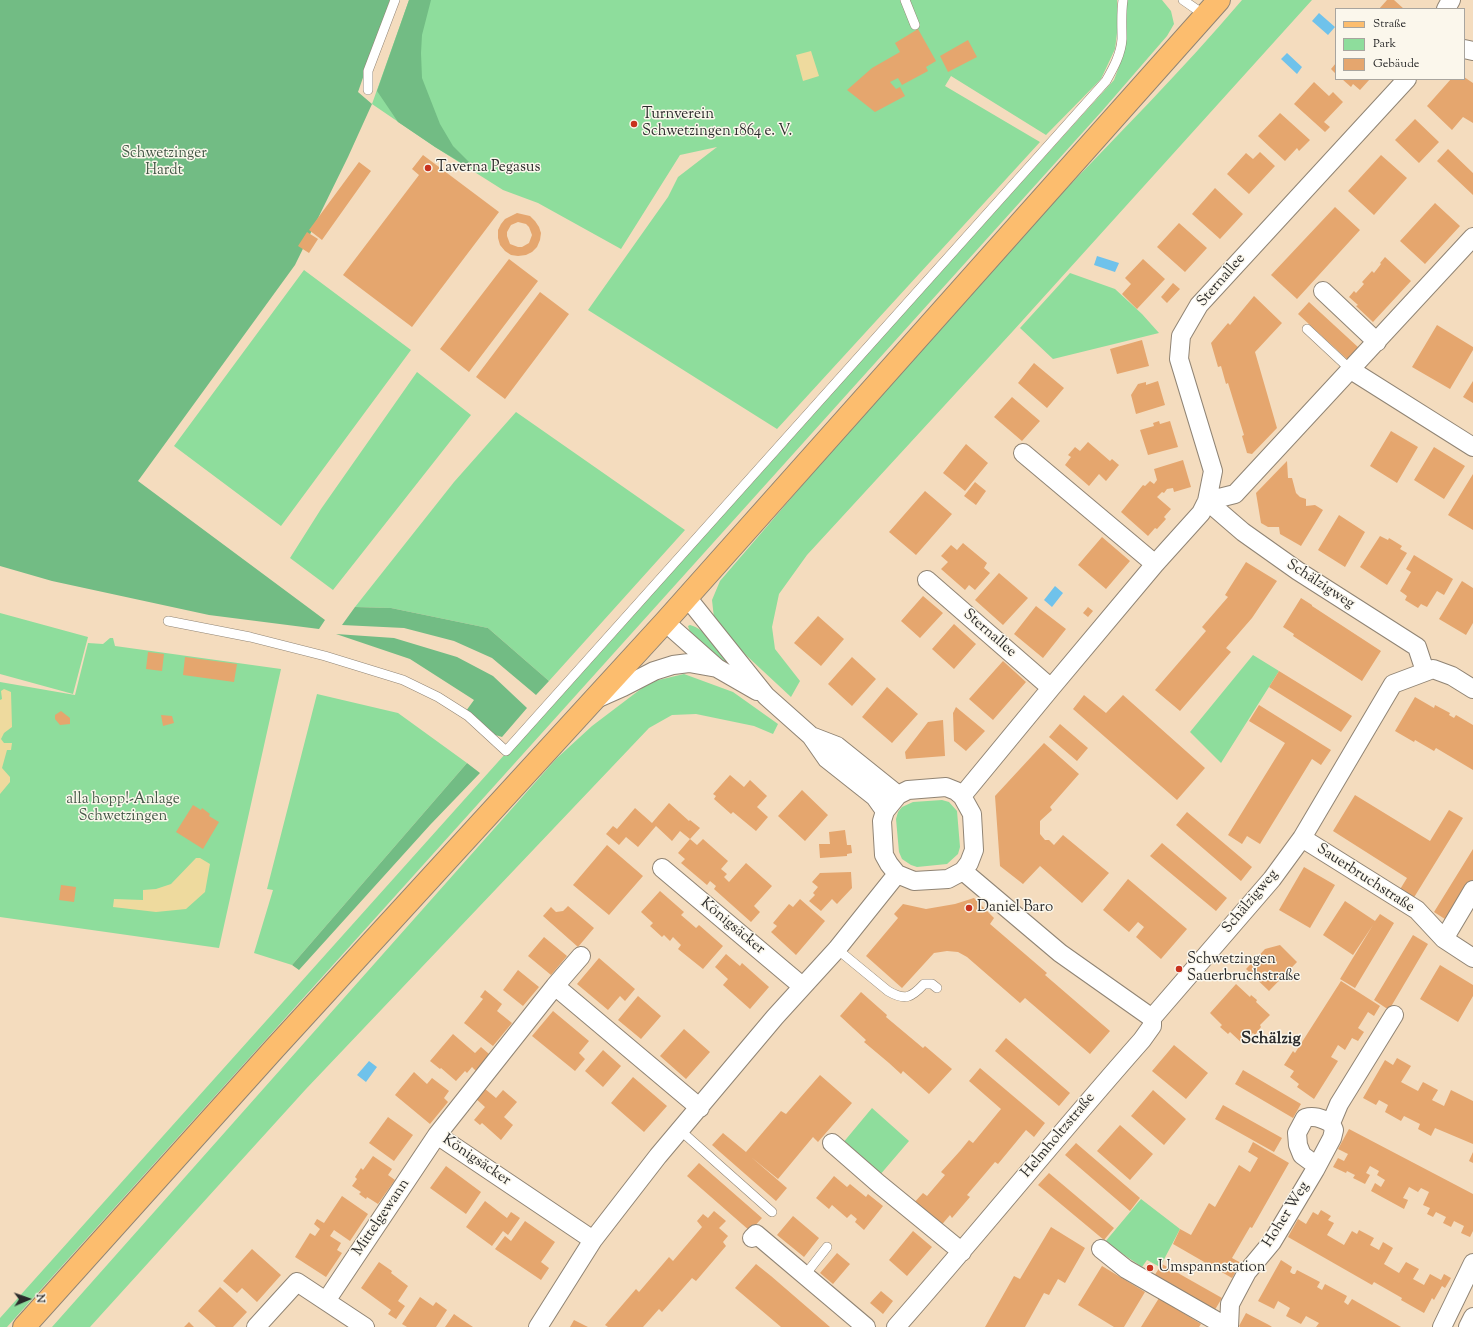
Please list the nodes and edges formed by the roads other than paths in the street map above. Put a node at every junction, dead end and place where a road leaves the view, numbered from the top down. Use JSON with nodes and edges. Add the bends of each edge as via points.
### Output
{"nodes":[{"id":1,"x":395,"y":0,"type":"edge"},
{"id":2,"x":905,"y":0,"type":"edge"},
{"id":3,"x":1123,"y":0,"type":"edge"},
{"id":4,"x":1183,"y":0,"type":"edge"},
{"id":5,"x":1212,"y":8,"type":"edge"},
{"id":6,"x":915,"y":25,"type":"dead end"},
{"id":7,"x":1405,"y":80,"type":"edge"},
{"id":8,"x":368,"y":90,"type":"dead end"},
{"id":9,"x":1470,"y":244,"type":"edge"},
{"id":10,"x":1323,"y":292,"type":"dead end"},
{"id":11,"x":1307,"y":329,"type":"dead end"},
{"id":12,"x":1377,"y":342,"type":"junction"},
{"id":13,"x":1351,"y":370,"type":"junction"},
{"id":14,"x":1473,"y":447,"type":"edge"},
{"id":15,"x":1023,"y":453,"type":"dead end"},
{"id":16,"x":1207,"y":501,"type":"junction"},
{"id":17,"x":1155,"y":564,"type":"junction"},
{"id":18,"x":927,"y":580,"type":"dead end"},
{"id":19,"x":686,"y":596,"type":"junction"},
{"id":20,"x":168,"y":621,"type":"dead end"},
{"id":21,"x":665,"y":622,"type":"junction"},
{"id":22,"x":717,"y":668,"type":"junction"},
{"id":23,"x":1425,"y":671,"type":"junction"},
{"id":24,"x":1051,"y":688,"type":"junction"},
{"id":25,"x":1473,"y":689,"type":"edge"},
{"id":26,"x":766,"y":696,"type":"junction"},
{"id":27,"x":591,"y":701,"type":"junction"},
{"id":28,"x":811,"y":736,"type":"junction"},
{"id":29,"x":898,"y":795,"type":"junction"},
{"id":30,"x":962,"y":796,"type":"junction"},
{"id":31,"x":884,"y":811,"type":"junction"},
{"id":32,"x":1302,"y":838,"type":"junction"},
{"id":33,"x":662,"y":868,"type":"dead end"},
{"id":34,"x":964,"y":871,"type":"junction"},
{"id":35,"x":897,"y":874,"type":"junction"},
{"id":36,"x":1473,"y":890,"type":"edge"},
{"id":37,"x":1444,"y":939,"type":"junction"},
{"id":38,"x":837,"y":949,"type":"junction"},
{"id":39,"x":581,"y":956,"type":"dead end"},
{"id":40,"x":1473,"y":958,"type":"edge"},
{"id":41,"x":555,"y":986,"type":"junction"},
{"id":42,"x":802,"y":986,"type":"junction"},
{"id":43,"x":937,"y":988,"type":"dead end"},
{"id":44,"x":1394,"y":1015,"type":"dead end"},
{"id":45,"x":1152,"y":1018,"type":"junction"},
{"id":46,"x":700,"y":1108,"type":"junction"},
{"id":47,"x":1331,"y":1123,"type":"junction"},
{"id":48,"x":681,"y":1131,"type":"junction"},
{"id":49,"x":438,"y":1135,"type":"junction"},
{"id":50,"x":832,"y":1143,"type":"dead end"},
{"id":51,"x":1318,"y":1166,"type":"junction"},
{"id":52,"x":772,"y":1212,"type":"dead end"},
{"id":53,"x":752,"y":1238,"type":"dead end"},
{"id":54,"x":593,"y":1240,"type":"junction"},
{"id":55,"x":827,"y":1247,"type":"dead end"},
{"id":56,"x":1101,"y":1248,"type":"dead end"},
{"id":57,"x":962,"y":1252,"type":"junction"},
{"id":58,"x":1473,"y":1263,"type":"edge"},
{"id":59,"x":805,"y":1275,"type":"junction"},
{"id":60,"x":326,"y":1301,"type":"junction"},
{"id":61,"x":1473,"y":1317,"type":"edge"},
{"id":62,"x":24,"y":1327,"type":"edge"},
{"id":63,"x":256,"y":1327,"type":"edge"},
{"id":64,"x":365,"y":1327,"type":"edge"},
{"id":65,"x":538,"y":1327,"type":"edge"},
{"id":66,"x":866,"y":1327,"type":"edge"},
{"id":67,"x":896,"y":1327,"type":"edge"},
{"id":68,"x":1228,"y":1327,"type":"edge"},
{"id":69,"x":1442,"y":1327,"type":"edge"},
{"id":70,"x":1468,"y":1327,"type":"edge"}],
"edges":[{"from":1,"to":8,"type":"lane","via":[[368,71]]},
{"from":2,"to":6,"type":"lane"},
{"from":3,"to":20,"type":"lane","via":[[1122,40],[1115,65],[1106,81],[506,751],[468,716],[438,697],[402,680],[325,656],[250,637]]},
{"from":4,"to":5,"type":"lane"},
{"from":5,"to":19,"type":"main road"},
{"from":7,"to":16,"type":"street","name":"Sternallee","via":[[1199,305],[1181,336],[1179,359],[1214,471]]},
{"from":9,"to":12,"type":"street"},
{"from":10,"to":12,"type":"street"},
{"from":11,"to":13,"type":"lane"},
{"from":12,"to":13,"type":"street"},
{"from":13,"to":14,"type":"street"},
{"from":13,"to":16,"type":"street","via":[[1235,494]]},
{"from":15,"to":17,"type":"street"},
{"from":16,"to":17,"type":"street","name":"Sternallee","via":[[1201,513]]},
{"from":16,"to":23,"type":"street","name":"Schälzigweg","via":[[1243,532],[1298,571],[1418,647]]},
{"from":17,"to":24,"type":"street","name":"Sternallee"},
{"from":18,"to":24,"type":"street","name":"Sternallee"},
{"from":19,"to":21,"type":"main road"},
{"from":19,"to":26,"type":"street"},
{"from":21,"to":22,"type":"street"},
{"from":21,"to":27,"type":"main road"},
{"from":22,"to":26,"type":"street"},
{"from":22,"to":27,"type":"street","via":[[689,663],[673,665],[654,671]]},
{"from":23,"to":25,"type":"street","name":"Schälzigweg","via":[[1433,669],[1452,676]]},
{"from":23,"to":32,"type":"street","name":"Schälzigweg","via":[[1393,684]]},
{"from":24,"to":30,"type":"street","name":"Sternallee"},
{"from":26,"to":28,"type":"street"},
{"from":27,"to":62,"type":"main road"},
{"from":28,"to":29,"type":"street","via":[[837,746]]},
{"from":28,"to":31,"type":"street","via":[[827,759],[874,797]]},
{"from":29,"to":30,"type":"street","via":[[908,790],[946,787]]},
{"from":29,"to":31,"type":"street"},
{"from":30,"to":34,"type":"street","via":[[972,814],[974,850]]},
{"from":31,"to":35,"type":"street","via":[[884,855]]},
{"from":32,"to":37,"type":"street","name":"Sauerbruchstraße","via":[[1416,910]]},
{"from":32,"to":45,"type":"street","name":"Schälzigweg","via":[[1272,879]]},
{"from":33,"to":42,"type":"street","name":"Königsäcker"},
{"from":34,"to":35,"type":"street","via":[[948,879],[914,881]]},
{"from":34,"to":45,"type":"street","via":[[1060,953]]},
{"from":35,"to":38,"type":"street"},
{"from":36,"to":37,"type":"street"},
{"from":37,"to":40,"type":"street","name":"Sauerbruchstraße"},
{"from":38,"to":42,"type":"street"},
{"from":38,"to":43,"type":"lane","via":[[896,996],[909,997],[924,984],[932,984]]},
{"from":39,"to":41,"type":"street","name":"Königsäcker"},
{"from":41,"to":46,"type":"street"},
{"from":41,"to":49,"type":"street","name":"Königsäcker"},
{"from":42,"to":46,"type":"street"},
{"from":44,"to":47,"type":"street","name":"Hoher Weg","via":[[1339,1104]]},
{"from":45,"to":57,"type":"street","name":"Helmholtzstraße","via":[[1152,1026],[1142,1040],[1068,1124]]},
{"from":46,"to":48,"type":"street"},
{"from":47,"to":51,"type":"street","name":"Hoher Weg","via":[[1334,1130],[1332,1138]]},
{"from":47,"to":51,"type":"street","name":"Hoher Weg","via":[[1311,1116],[1305,1118],[1297,1133],[1302,1155]]},
{"from":48,"to":52,"type":"lane"},
{"from":48,"to":54,"type":"street","via":[[658,1156]]},
{"from":49,"to":54,"type":"street","name":"Königsäcker"},
{"from":49,"to":60,"type":"street","name":"Mittelgewann"},
{"from":50,"to":57,"type":"street"},
{"from":51,"to":68,"type":"street","name":"Hoher Weg","via":[[1272,1242],[1248,1272],[1230,1304]]},
{"from":53,"to":59,"type":"street","via":[[756,1234]]},
{"from":54,"to":65,"type":"street"},
{"from":55,"to":59,"type":"lane"},
{"from":56,"to":68,"type":"street","name":"Hoher Weg","via":[[1126,1269]]},
{"from":57,"to":67,"type":"street","name":"Helmholtzstraße"},
{"from":58,"to":69,"type":"street"},
{"from":59,"to":66,"type":"street"},
{"from":60,"to":63,"type":"street","via":[[297,1282]]},
{"from":60,"to":64,"type":"street"},
{"from":61,"to":70,"type":"street"}]}
